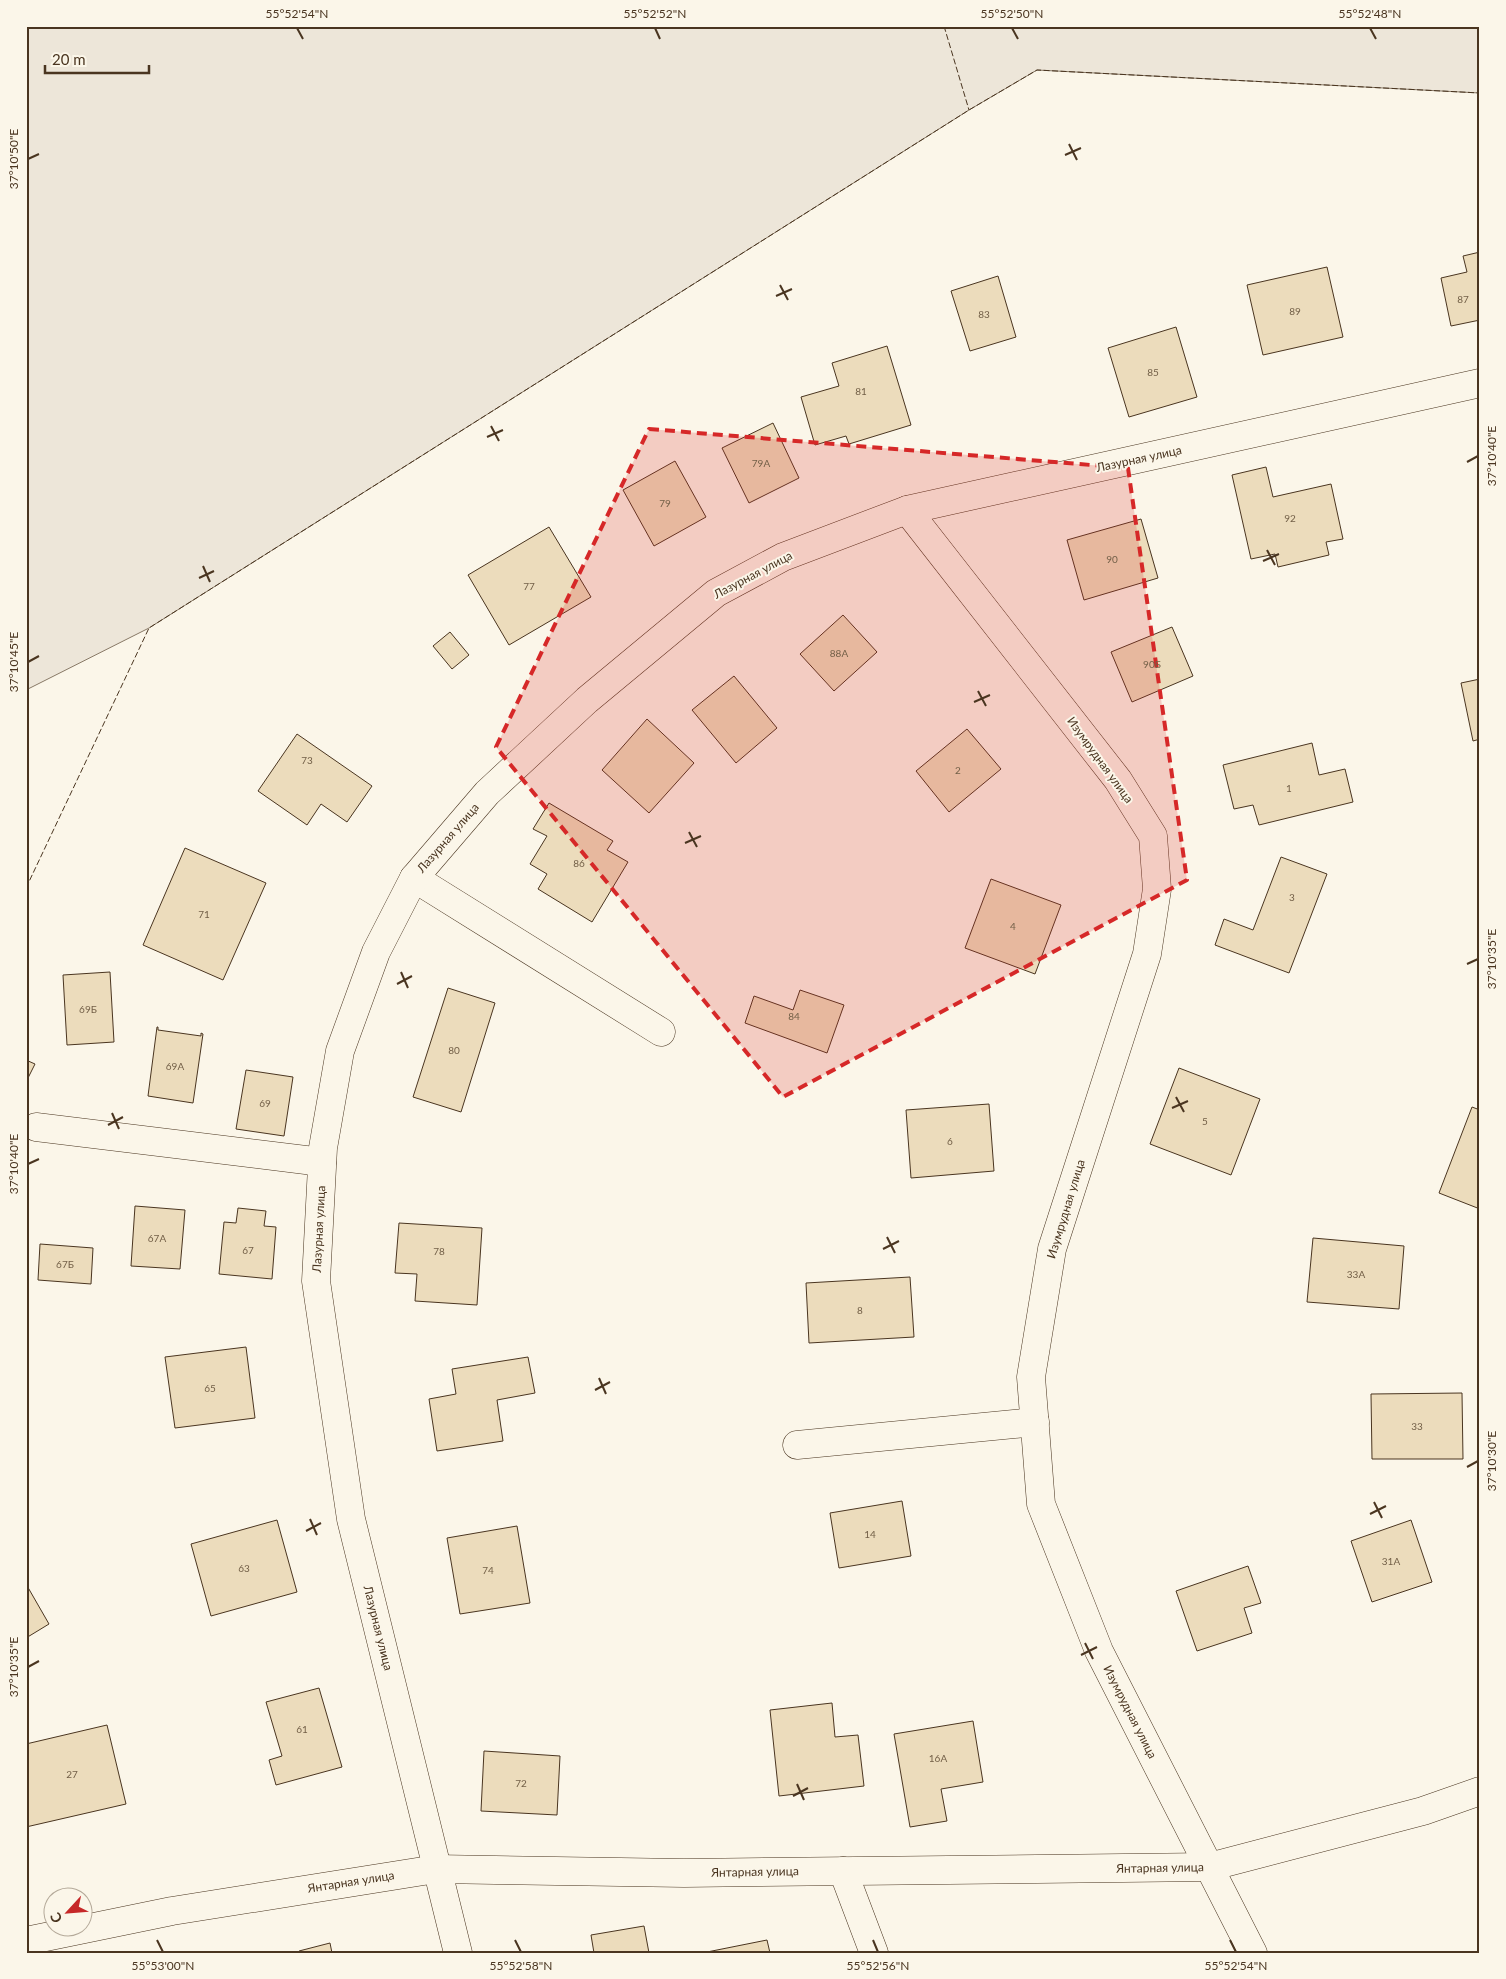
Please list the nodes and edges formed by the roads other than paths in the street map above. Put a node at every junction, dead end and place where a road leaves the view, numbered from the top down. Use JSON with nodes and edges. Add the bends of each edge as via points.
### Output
{"nodes":[{"id":1,"x":1480,"y":383,"type":"edge"},
{"id":2,"x":907,"y":510,"type":"junction"},
{"id":3,"x":414,"y":878,"type":"junction"},
{"id":4,"x":661,"y":1032,"type":"dead end"},
{"id":5,"x":36,"y":1127,"type":"dead end"},
{"id":6,"x":322,"y":1162,"type":"junction"},
{"id":7,"x":1035,"y":1422,"type":"junction"},
{"id":8,"x":797,"y":1445,"type":"dead end"},
{"id":9,"x":1480,"y":1791,"type":"edge"},
{"id":10,"x":1208,"y":1867,"type":"junction"},
{"id":11,"x":436,"y":1869,"type":"junction"},
{"id":12,"x":843,"y":1871,"type":"junction"},
{"id":13,"x":26,"y":1941,"type":"edge"},
{"id":14,"x":458,"y":1953,"type":"edge"},
{"id":15,"x":874,"y":1953,"type":"edge"},
{"id":16,"x":1253,"y":1953,"type":"edge"}],
"edges":[{"from":1,"to":2,"type":"street","name":"Лазурная улица"},
{"from":2,"to":3,"type":"street","name":"Лазурная улица","via":[[783,557],[716,593],[587,700],[487,793]]},
{"from":2,"to":7,"type":"street","name":"Изумрудная улица","via":[[1118,780],[1153,836],[1157,889],[1147,954],[1052,1249],[1031,1377]]},
{"from":3,"to":4,"type":"street"},
{"from":3,"to":6,"type":"street","name":"Лазурная улица","via":[[376,952],[340,1051]]},
{"from":5,"to":6,"type":"street"},
{"from":6,"to":11,"type":"street","name":"Лазурная улица","via":[[316,1281],[351,1519]]},
{"from":7,"to":8,"type":"street"},
{"from":7,"to":10,"type":"street","name":"Изумрудная улица","via":[[1041,1504],[1099,1651]]},
{"from":9,"to":10,"type":"street","name":"Янтарная улица","via":[[1423,1811]]},
{"from":10,"to":12,"type":"street","name":"Янтарная улица"},
{"from":10,"to":16,"type":"street","name":"Изумрудная улица"},
{"from":11,"to":12,"type":"street","name":"Янтарная улица","via":[[684,1873]]},
{"from":11,"to":13,"type":"street","name":"Янтарная улица","via":[[172,1911]]},
{"from":11,"to":14,"type":"street","name":"Лазурная улица"},
{"from":12,"to":15,"type":"street"}]}
